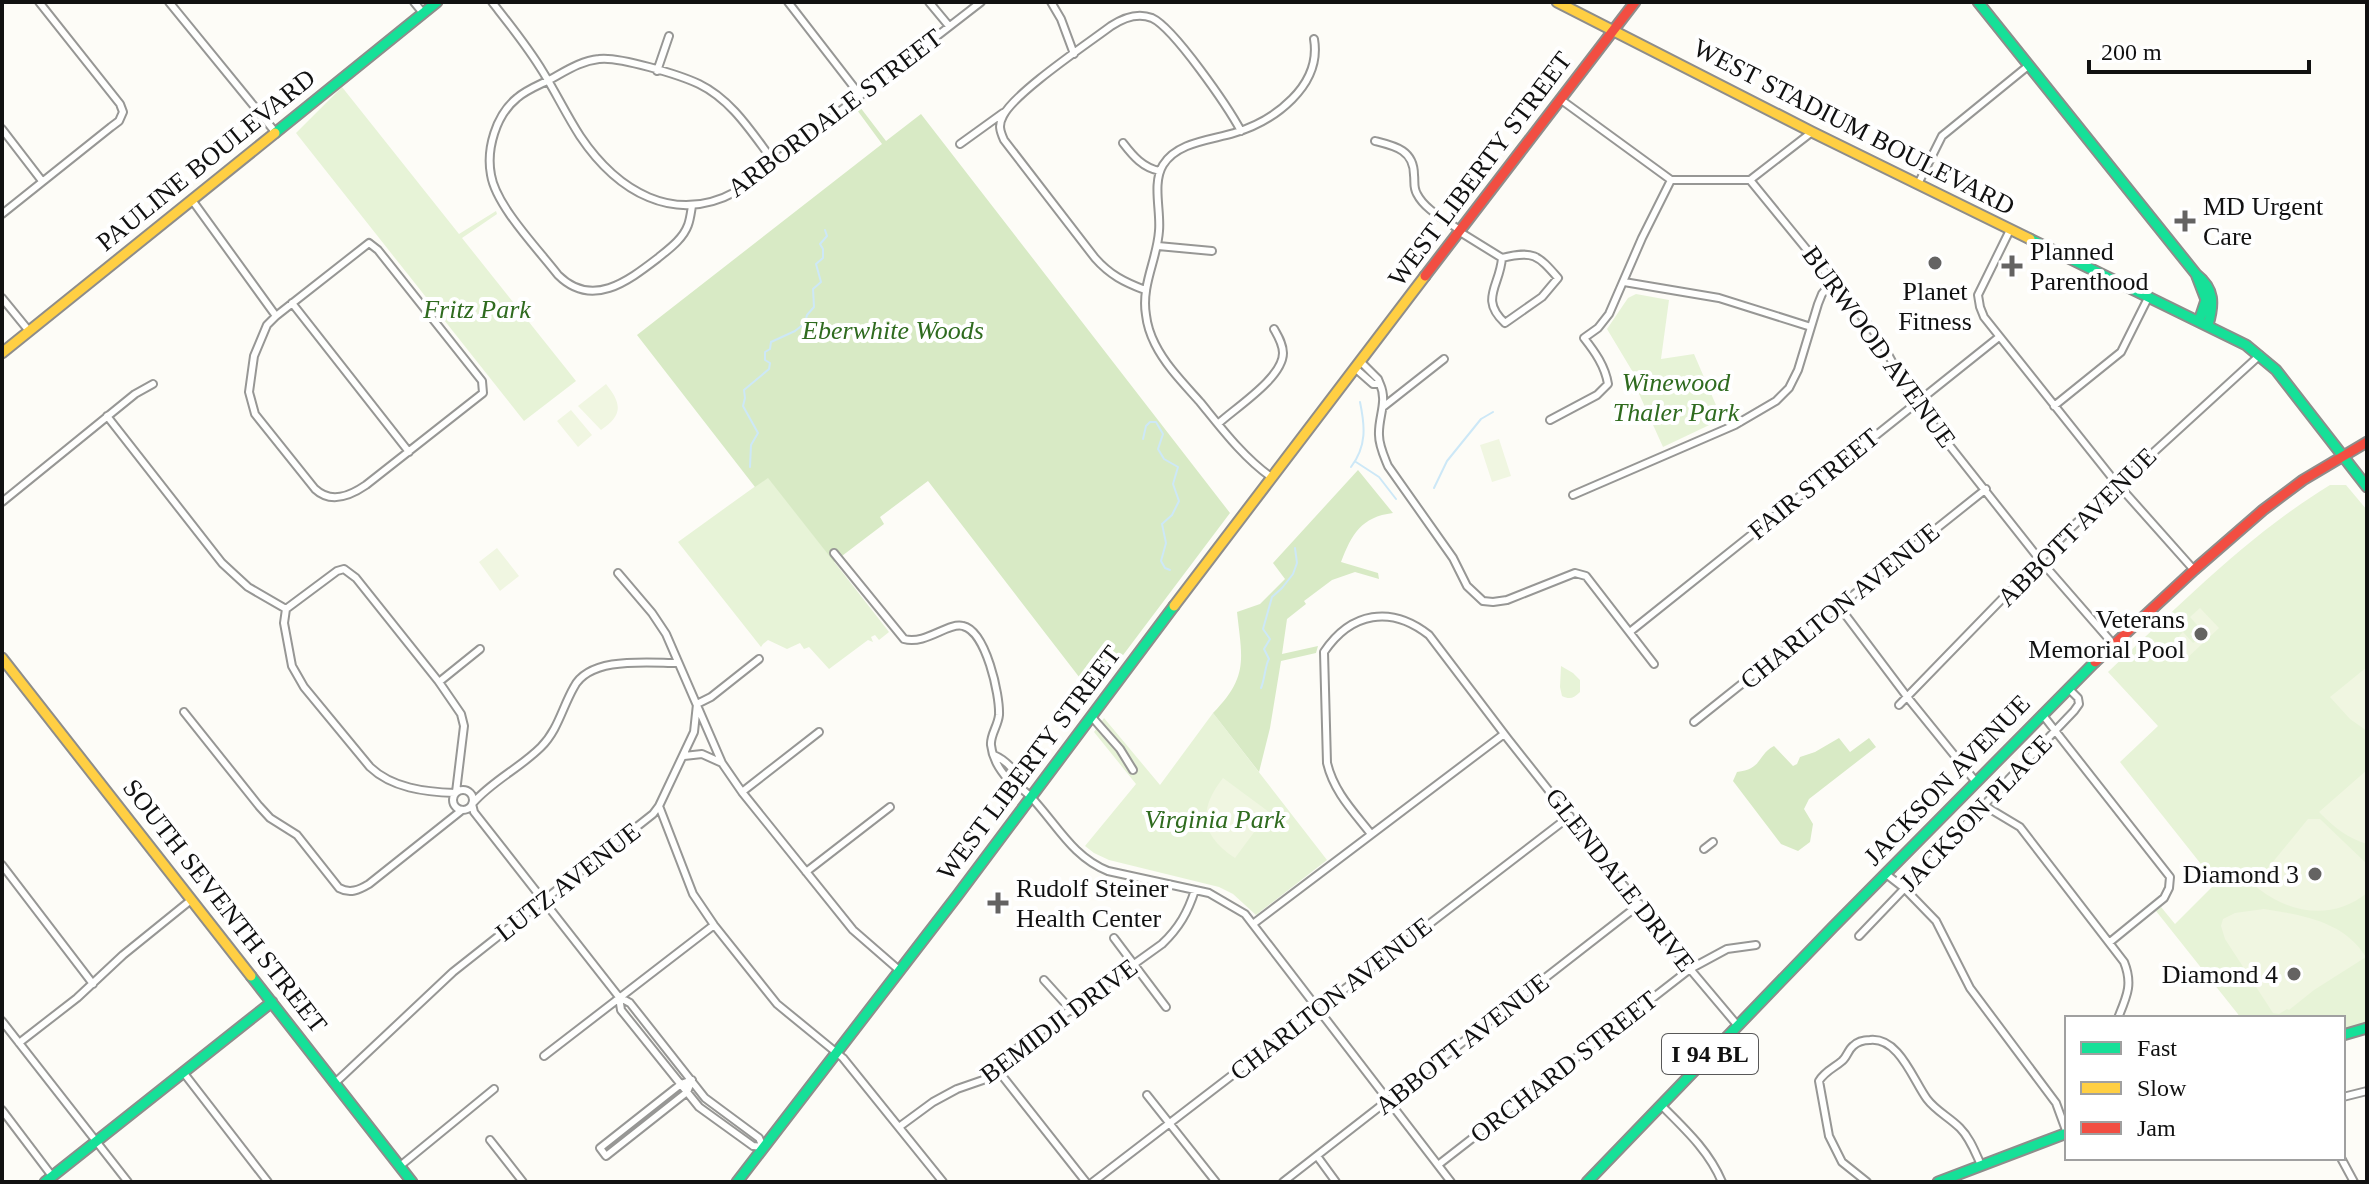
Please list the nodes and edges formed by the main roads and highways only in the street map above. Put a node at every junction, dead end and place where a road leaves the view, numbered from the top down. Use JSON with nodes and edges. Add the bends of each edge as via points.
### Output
{"nodes":[{"id":1,"x":437,"y":2,"type":"edge"},
{"id":2,"x":1557,"y":2,"type":"edge"},
{"id":3,"x":1635,"y":2,"type":"edge"},
{"id":4,"x":1978,"y":2,"type":"edge"},
{"id":5,"x":1613,"y":31,"type":"junction"},
{"id":6,"x":2203,"y":323,"type":"junction"},
{"id":7,"x":2,"y":353,"type":"edge"},
{"id":8,"x":2367,"y":442,"type":"edge"},
{"id":9,"x":2343,"y":455,"type":"junction"},
{"id":10,"x":2367,"y":487,"type":"edge"},
{"id":11,"x":3,"y":661,"type":"edge"},
{"id":12,"x":272,"y":1002,"type":"junction"},
{"id":13,"x":2366,"y":1031,"type":"edge"},
{"id":14,"x":2345,"y":1035,"type":"edge"},
{"id":15,"x":2065,"y":1134,"type":"edge"},
{"id":16,"x":49,"y":1179,"type":"edge"},
{"id":17,"x":1952,"y":1180,"type":"edge"},
{"id":18,"x":412,"y":1182,"type":"edge"},
{"id":19,"x":737,"y":1182,"type":"edge"},
{"id":20,"x":1587,"y":1182,"type":"edge"},
{"id":21,"x":1938,"y":1182,"type":"edge"}],
"edges":[{"from":1,"to":7,"type":"main road","name":"PAULINE BOULEVARD"},
{"from":2,"to":5,"type":"main road","name":"WEST STADIUM BOULEVARD"},
{"from":3,"to":5,"type":"main road","name":"WEST LIBERTY STREET"},
{"from":4,"to":6,"type":"main road","via":[[2205,281],[2213,308]]},
{"from":5,"to":6,"type":"main road","name":"WEST STADIUM BOULEVARD"},
{"from":5,"to":19,"type":"main road","name":"WEST LIBERTY STREET","via":[[1091,716],[1026,793]]},
{"from":6,"to":9,"type":"main road","name":"WEST STADIUM BOULEVARD","via":[[2227,333],[2276,370]]},
{"from":8,"to":9,"type":"main road","name":"JACKSON AVENUE","number":"I 94 BL"},
{"from":9,"to":10,"type":"main road","name":"WEST STADIUM BOULEVARD"},
{"from":9,"to":20,"type":"main road","name":"JACKSON AVENUE","number":"I 94 BL","via":[[2263,510],[2068,688]]},
{"from":11,"to":12,"type":"main road","name":"SOUTH SEVENTH STREET"},
{"from":12,"to":16,"type":"main road"},
{"from":12,"to":18,"type":"main road","name":"SOUTH SEVENTH STREET"},
{"from":13,"to":14,"type":"main road"},
{"from":15,"to":17,"type":"main road"},
{"from":17,"to":21,"type":"main road"}]}
